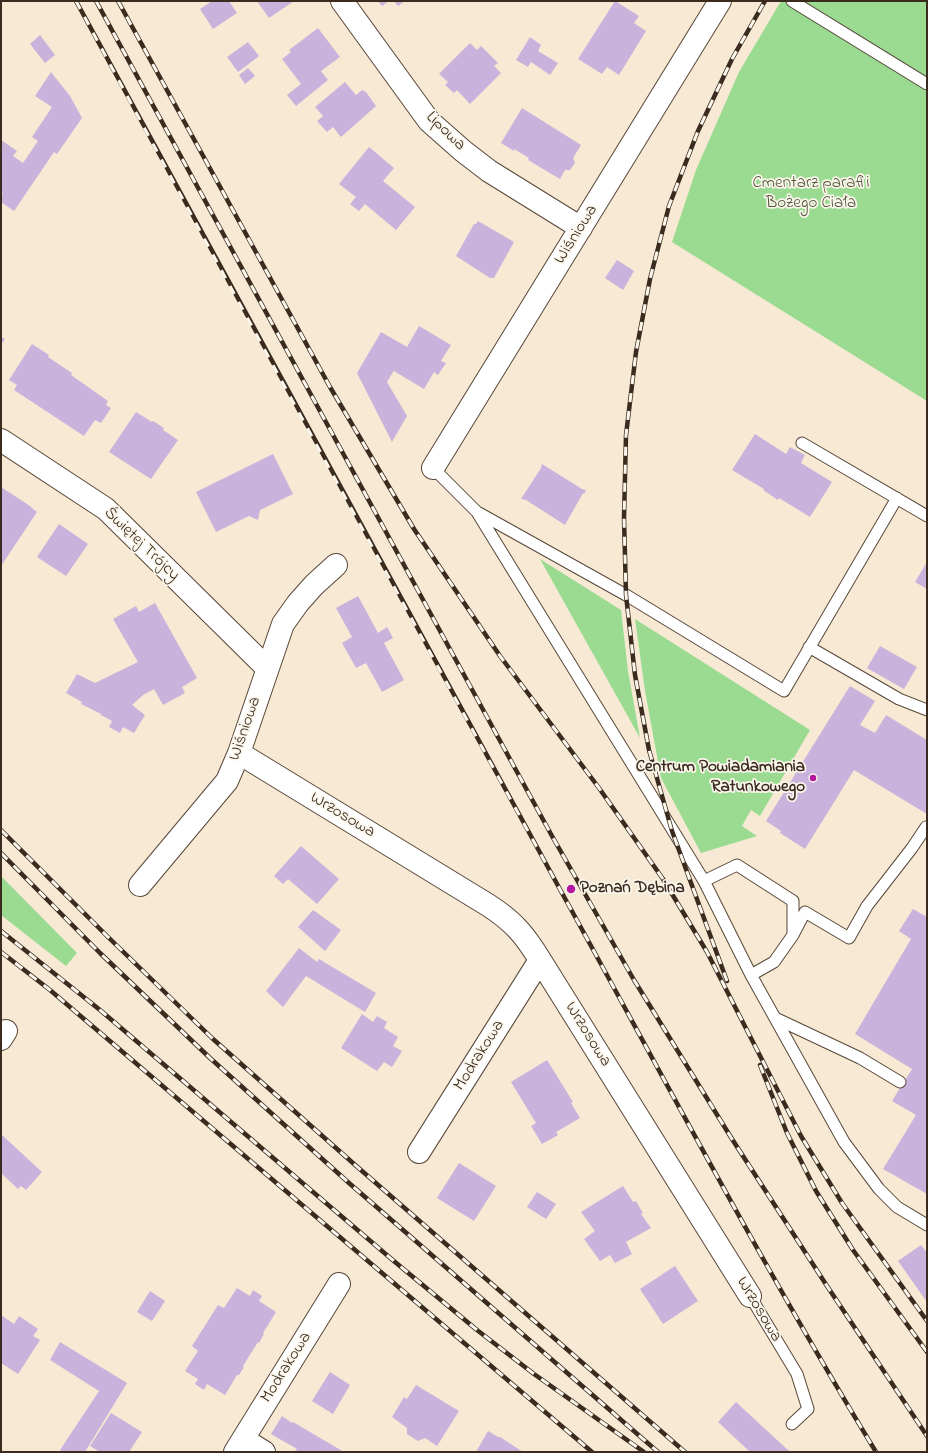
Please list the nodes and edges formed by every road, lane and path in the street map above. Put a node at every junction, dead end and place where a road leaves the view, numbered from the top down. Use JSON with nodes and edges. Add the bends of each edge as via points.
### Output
{"nodes":[{"id":1,"x":342,"y":1,"type":"edge"},
{"id":2,"x":720,"y":1,"type":"edge"},
{"id":3,"x":792,"y":1,"type":"edge"},
{"id":4,"x":927,"y":84,"type":"edge"},
{"id":5,"x":581,"y":228,"type":"junction"},
{"id":6,"x":1,"y":440,"type":"edge"},
{"id":7,"x":802,"y":443,"type":"dead end"},
{"id":8,"x":433,"y":468,"type":"joint"},
{"id":9,"x":897,"y":498,"type":"junction"},
{"id":10,"x":477,"y":512,"type":"junction"},
{"id":11,"x":927,"y":516,"type":"edge"},
{"id":12,"x":336,"y":565,"type":"dead end"},
{"id":13,"x":809,"y":647,"type":"junction"},
{"id":14,"x":268,"y":668,"type":"junction"},
{"id":15,"x":927,"y":710,"type":"edge"},
{"id":16,"x":239,"y":753,"type":"junction"},
{"id":17,"x":926,"y":827,"type":"edge"},
{"id":18,"x":704,"y":881,"type":"junction"},
{"id":19,"x":140,"y":885,"type":"dead end"},
{"id":20,"x":793,"y":901,"type":"junction"},
{"id":21,"x":806,"y":912,"type":"junction"},
{"id":22,"x":793,"y":935,"type":"junction"},
{"id":23,"x":540,"y":960,"type":"junction"},
{"id":24,"x":752,"y":975,"type":"junction"},
{"id":25,"x":775,"y":1018,"type":"junction"},
{"id":26,"x":900,"y":1082,"type":"dead end"},
{"id":27,"x":419,"y":1152,"type":"dead end"},
{"id":28,"x":927,"y":1225,"type":"edge"},
{"id":29,"x":339,"y":1284,"type":"dead end"},
{"id":30,"x":750,"y":1296,"type":"joint"},
{"id":31,"x":792,"y":1424,"type":"dead end"},
{"id":32,"x":239,"y":1446,"type":"edge"},
{"id":33,"x":264,"y":1452,"type":"edge"}],
"edges":[{"from":1,"to":5,"type":"street","name":"Lipowa","via":[[429,121],[489,171]]},
{"from":2,"to":5,"type":"street","name":"Wiśniowa"},
{"from":3,"to":4,"type":"lane"},
{"from":5,"to":8,"type":"street","name":"Wiśniowa"},
{"from":6,"to":14,"type":"street","name":"Świętej Trójcy","via":[[106,509]]},
{"from":7,"to":9,"type":"lane"},
{"from":8,"to":10,"type":"lane"},
{"from":9,"to":11,"type":"lane"},
{"from":9,"to":13,"type":"lane"},
{"from":10,"to":13,"type":"lane","via":[[626,595],[784,691]]},
{"from":10,"to":18,"type":"lane"},
{"from":12,"to":14,"type":"street","name":"Wiśniowa","via":[[310,589],[283,624]]},
{"from":13,"to":15,"type":"lane","via":[[899,699]]},
{"from":14,"to":16,"type":"street","name":"Wiśniowa"},
{"from":16,"to":19,"type":"street","name":"Wiśniowa","via":[[219,792]]},
{"from":16,"to":23,"type":"street","name":"Wrzosowa","via":[[505,916],[518,928]]},
{"from":17,"to":21,"type":"lane","via":[[867,906],[849,938]]},
{"from":18,"to":20,"type":"lane","via":[[737,865]]},
{"from":18,"to":24,"type":"lane"},
{"from":20,"to":21,"type":"lane"},
{"from":20,"to":22,"type":"lane"},
{"from":21,"to":22,"type":"lane"},
{"from":22,"to":24,"type":"lane","via":[[774,962]]},
{"from":23,"to":27,"type":"street","name":"Modrakowa"},
{"from":23,"to":30,"type":"street","name":"Wrzosowa"},
{"from":24,"to":25,"type":"lane"},
{"from":25,"to":26,"type":"lane","via":[[860,1058]]},
{"from":25,"to":28,"type":"lane","via":[[844,1142],[879,1189],[897,1207]]},
{"from":29,"to":32,"type":"street","name":"Modrakowa"},
{"from":30,"to":31,"type":"lane","name":"Wrzosowa","via":[[799,1381],[808,1409]]},
{"from":32,"to":33,"type":"street"}]}
